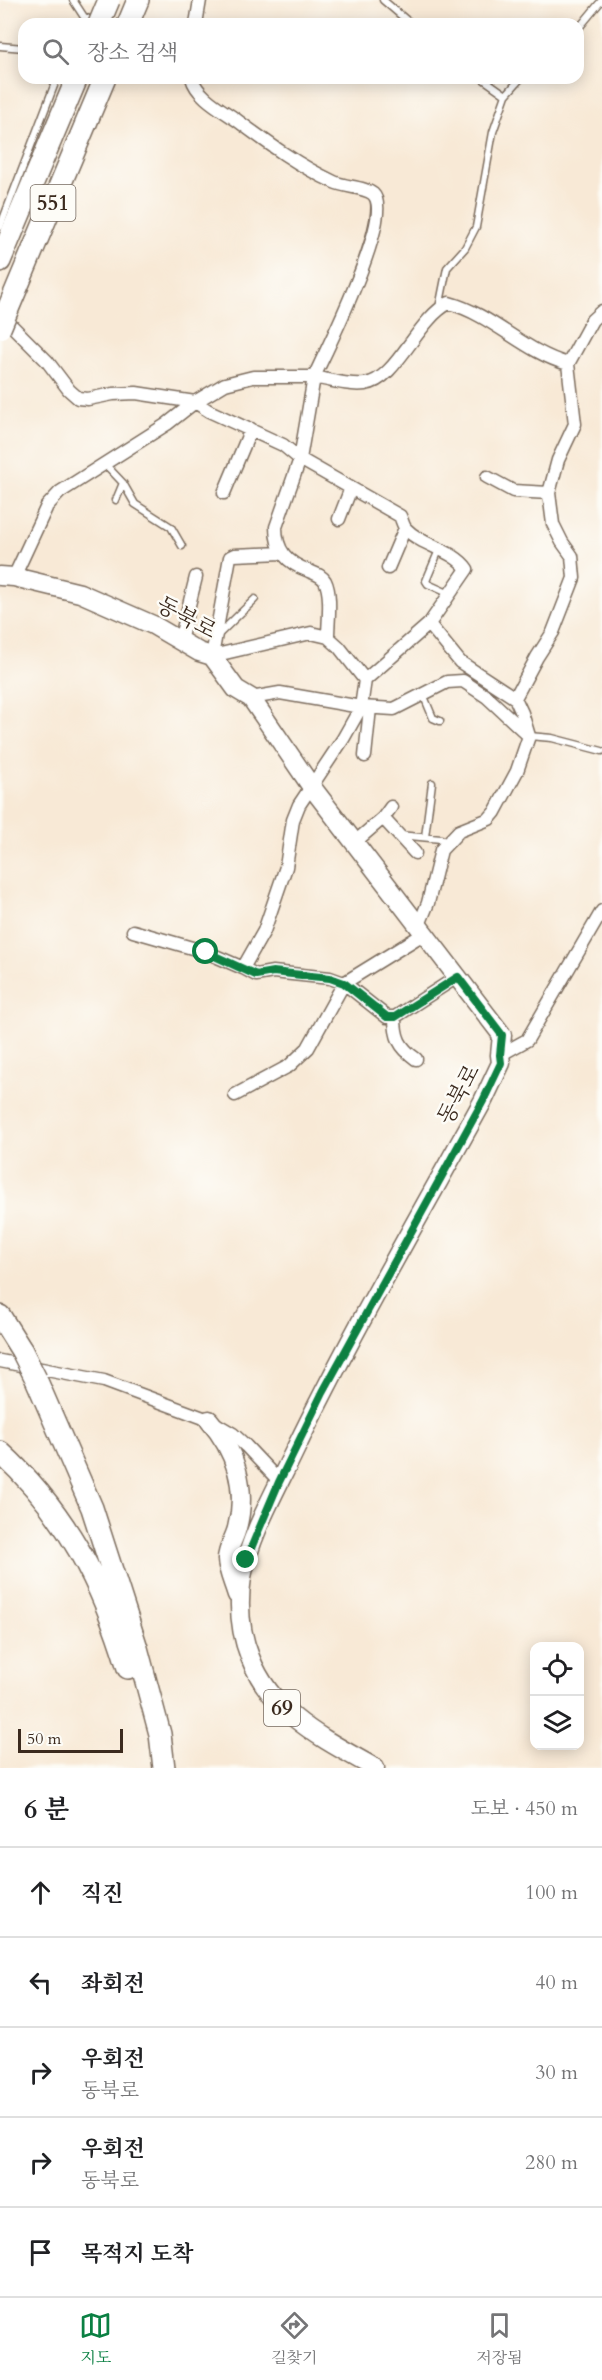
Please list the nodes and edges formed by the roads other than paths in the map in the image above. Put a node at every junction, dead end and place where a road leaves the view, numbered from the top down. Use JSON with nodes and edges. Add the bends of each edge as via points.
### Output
{"nodes":[{"id":1,"x":73,"y":0,"type":"edge"},
{"id":2,"x":109,"y":0,"type":"edge"},
{"id":3,"x":138,"y":0,"type":"edge"},
{"id":4,"x":200,"y":0,"type":"edge"},
{"id":5,"x":383,"y":0,"type":"edge"},
{"id":6,"x":602,"y":0,"type":"edge"},
{"id":7,"x":90,"y":18,"type":"edge"},
{"id":8,"x":94,"y":18,"type":"edge"},
{"id":9,"x":130,"y":18,"type":"edge"},
{"id":10,"x":197,"y":18,"type":"edge"},
{"id":11,"x":404,"y":18,"type":"edge"},
{"id":12,"x":584,"y":22,"type":"edge"},
{"id":13,"x":0,"y":46,"type":"edge"},
{"id":14,"x":18,"y":48,"type":"edge"},
{"id":15,"x":55,"y":84,"type":"edge"},
{"id":16,"x":74,"y":84,"type":"edge"},
{"id":17,"x":102,"y":84,"type":"edge"},
{"id":18,"x":194,"y":84,"type":"edge"},
{"id":19,"x":490,"y":84,"type":"edge"},
{"id":20,"x":516,"y":84,"type":"edge"},
{"id":21,"x":506,"y":95,"type":"junction"},
{"id":22,"x":0,"y":227,"type":"edge"},
{"id":23,"x":0,"y":261,"type":"edge"},
{"id":24,"x":439,"y":308,"type":"junction"},
{"id":25,"x":602,"y":311,"type":"edge"},
{"id":26,"x":0,"y":314,"type":"edge"},
{"id":27,"x":0,"y":328,"type":"edge"},
{"id":28,"x":568,"y":364,"type":"junction"},
{"id":29,"x":314,"y":377,"type":"junction"},
{"id":30,"x":195,"y":402,"type":"junction"},
{"id":31,"x":251,"y":429,"type":"junction"},
{"id":32,"x":300,"y":459,"type":"junction"},
{"id":33,"x":105,"y":464,"type":"junction"},
{"id":34,"x":487,"y":477,"type":"dead end"},
{"id":35,"x":123,"y":483,"type":"junction"},
{"id":36,"x":351,"y":488,"type":"junction"},
{"id":37,"x":224,"y":493,"type":"dead end"},
{"id":38,"x":549,"y":493,"type":"junction"},
{"id":39,"x":116,"y":500,"type":"dead end"},
{"id":40,"x":339,"y":519,"type":"dead end"},
{"id":41,"x":405,"y":528,"type":"junction"},
{"id":42,"x":182,"y":546,"type":"dead end"},
{"id":43,"x":439,"y":549,"type":"junction"},
{"id":44,"x":282,"y":553,"type":"junction"},
{"id":45,"x":388,"y":568,"type":"dead end"},
{"id":46,"x":7,"y":577,"type":"edge"},
{"id":47,"x":196,"y":577,"type":"dead end"},
{"id":48,"x":450,"y":594,"type":"junction"},
{"id":49,"x":255,"y":599,"type":"dead end"},
{"id":50,"x":429,"y":624,"type":"junction"},
{"id":51,"x":216,"y":637,"type":"junction"},
{"id":52,"x":328,"y":637,"type":"junction"},
{"id":53,"x":180,"y":641,"type":"junction"},
{"id":54,"x":212,"y":656,"type":"junction"},
{"id":55,"x":365,"y":680,"type":"junction"},
{"id":56,"x":423,"y":694,"type":"junction"},
{"id":57,"x":251,"y":698,"type":"junction"},
{"id":58,"x":515,"y":698,"type":"junction"},
{"id":59,"x":365,"y":707,"type":"junction"},
{"id":60,"x":440,"y":721,"type":"dead end"},
{"id":61,"x":529,"y":736,"type":"junction"},
{"id":62,"x":602,"y":751,"type":"edge"},
{"id":63,"x":365,"y":756,"type":"dead end"},
{"id":64,"x":432,"y":783,"type":"dead end"},
{"id":65,"x":311,"y":786,"type":"junction"},
{"id":66,"x":391,"y":807,"type":"dead end"},
{"id":67,"x":383,"y":818,"type":"junction"},
{"id":68,"x":398,"y":834,"type":"junction"},
{"id":69,"x":425,"y":837,"type":"junction"},
{"id":70,"x":355,"y":842,"type":"junction"},
{"id":71,"x":447,"y":843,"type":"junction"},
{"id":72,"x":415,"y":853,"type":"dead end"},
{"id":73,"x":602,"y":911,"type":"edge"},
{"id":74,"x":422,"y":929,"type":"junction"},
{"id":75,"x":133,"y":931,"type":"dead end"},
{"id":76,"x":243,"y":968,"type":"junction"},
{"id":77,"x":458,"y":977,"type":"junction"},
{"id":78,"x":344,"y":983,"type":"junction"},
{"id":79,"x":395,"y":1017,"type":"junction"},
{"id":80,"x":500,"y":1055,"type":"junction"},
{"id":81,"x":416,"y":1059,"type":"dead end"},
{"id":82,"x":236,"y":1095,"type":"dead end"},
{"id":83,"x":0,"y":1316,"type":"edge"},
{"id":84,"x":0,"y":1361,"type":"edge"},
{"id":85,"x":209,"y":1420,"type":"junction"},
{"id":86,"x":0,"y":1452,"type":"edge"},
{"id":87,"x":279,"y":1482,"type":"junction"},
{"id":88,"x":240,"y":1608,"type":"junction"},
{"id":89,"x":130,"y":1651,"type":"junction"},
{"id":90,"x":155,"y":1735,"type":"junction"},
{"id":91,"x":160,"y":1768,"type":"edge"},
{"id":92,"x":164,"y":1768,"type":"edge"},
{"id":93,"x":375,"y":1768,"type":"edge"}],
"edges":[{"from":1,"to":7,"type":"lane"},
{"from":2,"to":8,"type":"highway","bridge":true},
{"from":3,"to":9,"type":"highway"},
{"from":4,"to":10,"type":"street"},
{"from":5,"to":11,"type":"lane"},
{"from":6,"to":12,"type":"lane"},
{"from":13,"to":14,"type":"lane"},
{"from":15,"to":22,"type":"lane"},
{"from":16,"to":23,"type":"highway","number":"551"},
{"from":17,"to":27,"type":"highway","number":"551","bridge":true},
{"from":18,"to":29,"type":"street","via":[[206,98],[293,162],[336,183],[373,193],[378,200],[367,256]]},
{"from":19,"to":21,"type":"lane"},
{"from":20,"to":21,"type":"lane"},
{"from":21,"to":24,"type":"lane","via":[[493,132],[476,227],[465,248],[447,268]]},
{"from":24,"to":28,"type":"street","via":[[449,303],[462,306],[548,358]]},
{"from":24,"to":29,"type":"street","via":[[376,382],[363,384]]},
{"from":25,"to":28,"type":"street","via":[[592,320]]},
{"from":26,"to":30,"type":"street","via":[[78,398],[136,393]]},
{"from":28,"to":38,"type":"street","via":[[575,424],[558,460]]},
{"from":29,"to":30,"type":"street","via":[[253,377],[225,384]]},
{"from":29,"to":32,"type":"street"},
{"from":30,"to":31,"type":"street"},
{"from":30,"to":33,"type":"street"},
{"from":31,"to":32,"type":"street","via":[[283,445]]},
{"from":31,"to":37,"type":"street"},
{"from":32,"to":36,"type":"street"},
{"from":32,"to":44,"type":"street","via":[[276,527]]},
{"from":33,"to":35,"type":"lane"},
{"from":33,"to":46,"type":"street","via":[[60,492],[47,506]]},
{"from":34,"to":38,"type":"street","via":[[513,491]]},
{"from":35,"to":39,"type":"lane"},
{"from":35,"to":42,"type":"lane","via":[[139,508],[171,527]]},
{"from":36,"to":40,"type":"street"},
{"from":36,"to":41,"type":"street","via":[[400,516]]},
{"from":38,"to":58,"type":"street","via":[[553,524],[572,556],[574,578],[553,632]]},
{"from":41,"to":43,"type":"street"},
{"from":41,"to":45,"type":"street"},
{"from":43,"to":48,"type":"lane","via":[[426,581]]},
{"from":43,"to":48,"type":"street","via":[[461,561],[467,569]]},
{"from":44,"to":51,"type":"street","via":[[230,557]]},
{"from":44,"to":52,"type":"street","via":[[320,575],[326,583]]},
{"from":46,"to":53,"type":"main road","name":"동북로","number":"69","via":[[80,593]]},
{"from":47,"to":53,"type":"street"},
{"from":48,"to":50,"type":"street"},
{"from":49,"to":51,"type":"lane"},
{"from":50,"to":55,"type":"street"},
{"from":50,"to":58,"type":"street","via":[[460,662]]},
{"from":51,"to":54,"type":"street"},
{"from":52,"to":54,"type":"street","via":[[311,633]]},
{"from":52,"to":55,"type":"street"},
{"from":53,"to":54,"type":"main road","name":"동북로","number":"69"},
{"from":54,"to":57,"type":"main road","name":"동북로","number":"69","via":[[236,689]]},
{"from":55,"to":59,"type":"street"},
{"from":56,"to":59,"type":"street","via":[[394,709]]},
{"from":56,"to":60,"type":"lane","via":[[433,718]]},
{"from":56,"to":61,"type":"street","via":[[447,681],[463,681],[487,697]]},
{"from":57,"to":59,"type":"street","via":[[280,693]]},
{"from":57,"to":65,"type":"main road","name":"동북로","number":"69"},
{"from":58,"to":61,"type":"street"},
{"from":59,"to":63,"type":"street"},
{"from":59,"to":65,"type":"street"},
{"from":61,"to":62,"type":"lane"},
{"from":61,"to":71,"type":"street","via":[[517,771],[495,812],[489,819],[459,831]]},
{"from":64,"to":69,"type":"lane"},
{"from":65,"to":70,"type":"main road","name":"동북로","number":"69"},
{"from":65,"to":76,"type":"street","via":[[294,820],[286,867],[264,931]]},
{"from":66,"to":67,"type":"street"},
{"from":67,"to":68,"type":"street"},
{"from":67,"to":70,"type":"street"},
{"from":68,"to":69,"type":"lane"},
{"from":68,"to":72,"type":"street"},
{"from":69,"to":71,"type":"lane"},
{"from":70,"to":74,"type":"main road","name":"동북로","number":"69"},
{"from":71,"to":74,"type":"street","via":[[441,850]]},
{"from":73,"to":80,"type":"street","via":[[527,1040]]},
{"from":74,"to":77,"type":"main road","name":"동북로","number":"69"},
{"from":74,"to":78,"type":"street"},
{"from":75,"to":76,"type":"street","via":[[206,952]]},
{"from":76,"to":78,"type":"street","via":[[256,975],[273,972]]},
{"from":77,"to":79,"type":"street"},
{"from":77,"to":80,"type":"main road","name":"동북로","number":"69","via":[[502,1035]]},
{"from":78,"to":79,"type":"street","via":[[387,1017]]},
{"from":78,"to":82,"type":"street","via":[[308,1048],[289,1066]]},
{"from":79,"to":81,"type":"street","via":[[399,1044]]},
{"from":80,"to":87,"type":"main road","name":"동북로","number":"69","via":[[501,1063],[483,1101],[323,1392]]},
{"from":83,"to":89,"type":"highway","bridge":true,"via":[[36,1378],[92,1508]]},
{"from":84,"to":85,"type":"street","via":[[104,1381]]},
{"from":85,"to":87,"type":"street","via":[[233,1434]]},
{"from":85,"to":88,"type":"main road","via":[[232,1455],[240,1483],[240,1513],[227,1558]]},
{"from":86,"to":89,"type":"highway","via":[[58,1517],[97,1581]]},
{"from":87,"to":88,"type":"main road","name":"동북로","number":"69","via":[[246,1560]]},
{"from":88,"to":93,"type":"main road","name":"동북로","number":"69","via":[[249,1656],[274,1700],[312,1733]]},
{"from":89,"to":90,"type":"highway"},
{"from":90,"to":91,"type":"highway"},
{"from":90,"to":92,"type":"highway"}]}
